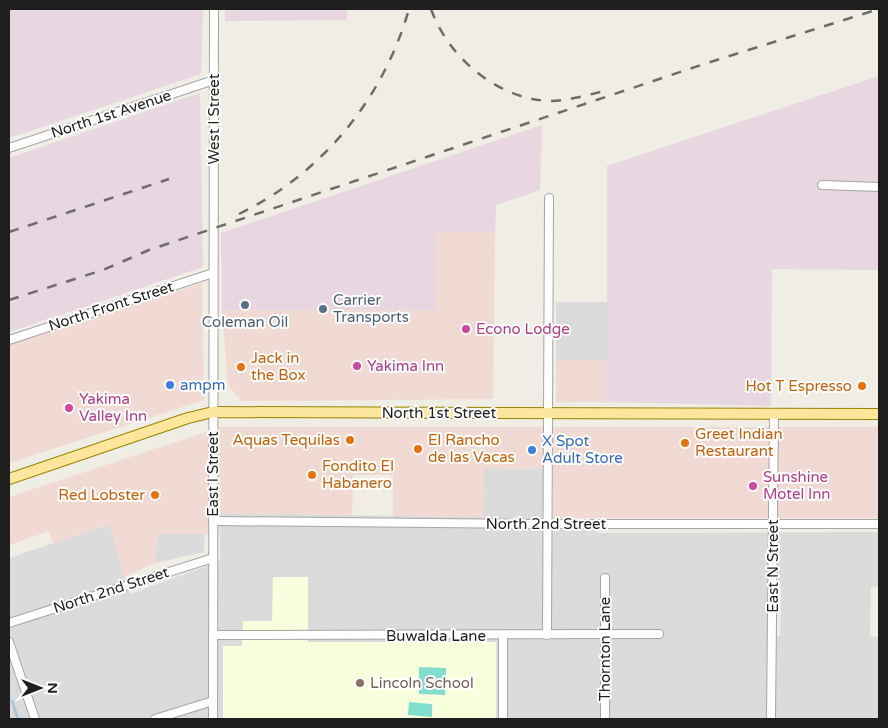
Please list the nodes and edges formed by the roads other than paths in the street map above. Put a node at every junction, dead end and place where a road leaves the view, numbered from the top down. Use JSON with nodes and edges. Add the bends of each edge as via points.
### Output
{"nodes":[{"id":1,"x":214,"y":9,"type":"edge"},
{"id":2,"x":214,"y":80,"type":"junction"},
{"id":3,"x":9,"y":148,"type":"edge"},
{"id":4,"x":822,"y":185,"type":"dead end"},
{"id":5,"x":879,"y":186,"type":"edge"},
{"id":6,"x":549,"y":198,"type":"dead end"},
{"id":7,"x":213,"y":228,"type":"joint"},
{"id":8,"x":213,"y":273,"type":"junction"},
{"id":9,"x":9,"y":340,"type":"edge"},
{"id":10,"x":213,"y":412,"type":"junction"},
{"id":11,"x":546,"y":413,"type":"junction"},
{"id":12,"x":774,"y":413,"type":"junction"},
{"id":13,"x":879,"y":414,"type":"edge"},
{"id":14,"x":9,"y":479,"type":"edge"},
{"id":15,"x":213,"y":521,"type":"junction"},
{"id":16,"x":774,"y":523,"type":"junction"},
{"id":17,"x":547,"y":524,"type":"junction"},
{"id":18,"x":879,"y":524,"type":"edge"},
{"id":19,"x":213,"y":558,"type":"junction"},
{"id":20,"x":605,"y":578,"type":"dead end"},
{"id":21,"x":9,"y":623,"type":"edge"},
{"id":22,"x":659,"y":634,"type":"dead end"},
{"id":23,"x":214,"y":635,"type":"junction"},
{"id":24,"x":547,"y":635,"type":"junction"},
{"id":25,"x":605,"y":635,"type":"junction"},
{"id":26,"x":503,"y":636,"type":"junction"},
{"id":27,"x":9,"y":642,"type":"edge"},
{"id":28,"x":213,"y":701,"type":"junction"},
{"id":29,"x":35,"y":719,"type":"edge"},
{"id":30,"x":155,"y":719,"type":"edge"},
{"id":31,"x":213,"y":719,"type":"edge"},
{"id":32,"x":503,"y":719,"type":"edge"},
{"id":33,"x":606,"y":719,"type":"edge"},
{"id":34,"x":771,"y":719,"type":"edge"}],
"edges":[{"from":1,"to":2,"type":"street","name":"West I Street"},
{"from":2,"to":3,"type":"street","name":"North 1st Avenue"},
{"from":2,"to":7,"type":"street","name":"West I Street"},
{"from":4,"to":5,"type":"street"},
{"from":6,"to":11,"type":"street"},
{"from":7,"to":8,"type":"street","name":"East I Street"},
{"from":8,"to":9,"type":"street","name":"North Front Street"},
{"from":8,"to":10,"type":"street","name":"East I Street"},
{"from":10,"to":11,"type":"main road","name":"North 1st Street"},
{"from":10,"to":14,"type":"main road","name":"North 1st Street"},
{"from":10,"to":15,"type":"street","name":"East I Street"},
{"from":11,"to":12,"type":"main road","name":"North 1st Street"},
{"from":11,"to":17,"type":"street"},
{"from":12,"to":13,"type":"main road","name":"North 1st Street"},
{"from":12,"to":16,"type":"street","name":"East N Street"},
{"from":15,"to":17,"type":"street","name":"North 2nd Street"},
{"from":15,"to":19,"type":"street","name":"East I Street"},
{"from":16,"to":17,"type":"street","name":"North 2nd Street"},
{"from":16,"to":18,"type":"street","name":"North 2nd Street"},
{"from":16,"to":34,"type":"street","name":"East N Street"},
{"from":17,"to":24,"type":"street"},
{"from":19,"to":21,"type":"street","name":"North 2nd Street"},
{"from":19,"to":23,"type":"street","name":"East I Street"},
{"from":20,"to":25,"type":"street","name":"Thornton Lane"},
{"from":22,"to":25,"type":"street","name":"Buwalda Lane"},
{"from":23,"to":26,"type":"street","name":"Buwalda Lane"},
{"from":23,"to":28,"type":"street","name":"East I Street"},
{"from":24,"to":25,"type":"street","name":"Buwalda Lane"},
{"from":24,"to":26,"type":"street","name":"Buwalda Lane"},
{"from":25,"to":33,"type":"street","name":"Thornton Lane"},
{"from":26,"to":32,"type":"street"},
{"from":27,"to":29,"type":"street"},
{"from":28,"to":30,"type":"street"},
{"from":28,"to":31,"type":"street","name":"East I Street"}]}
